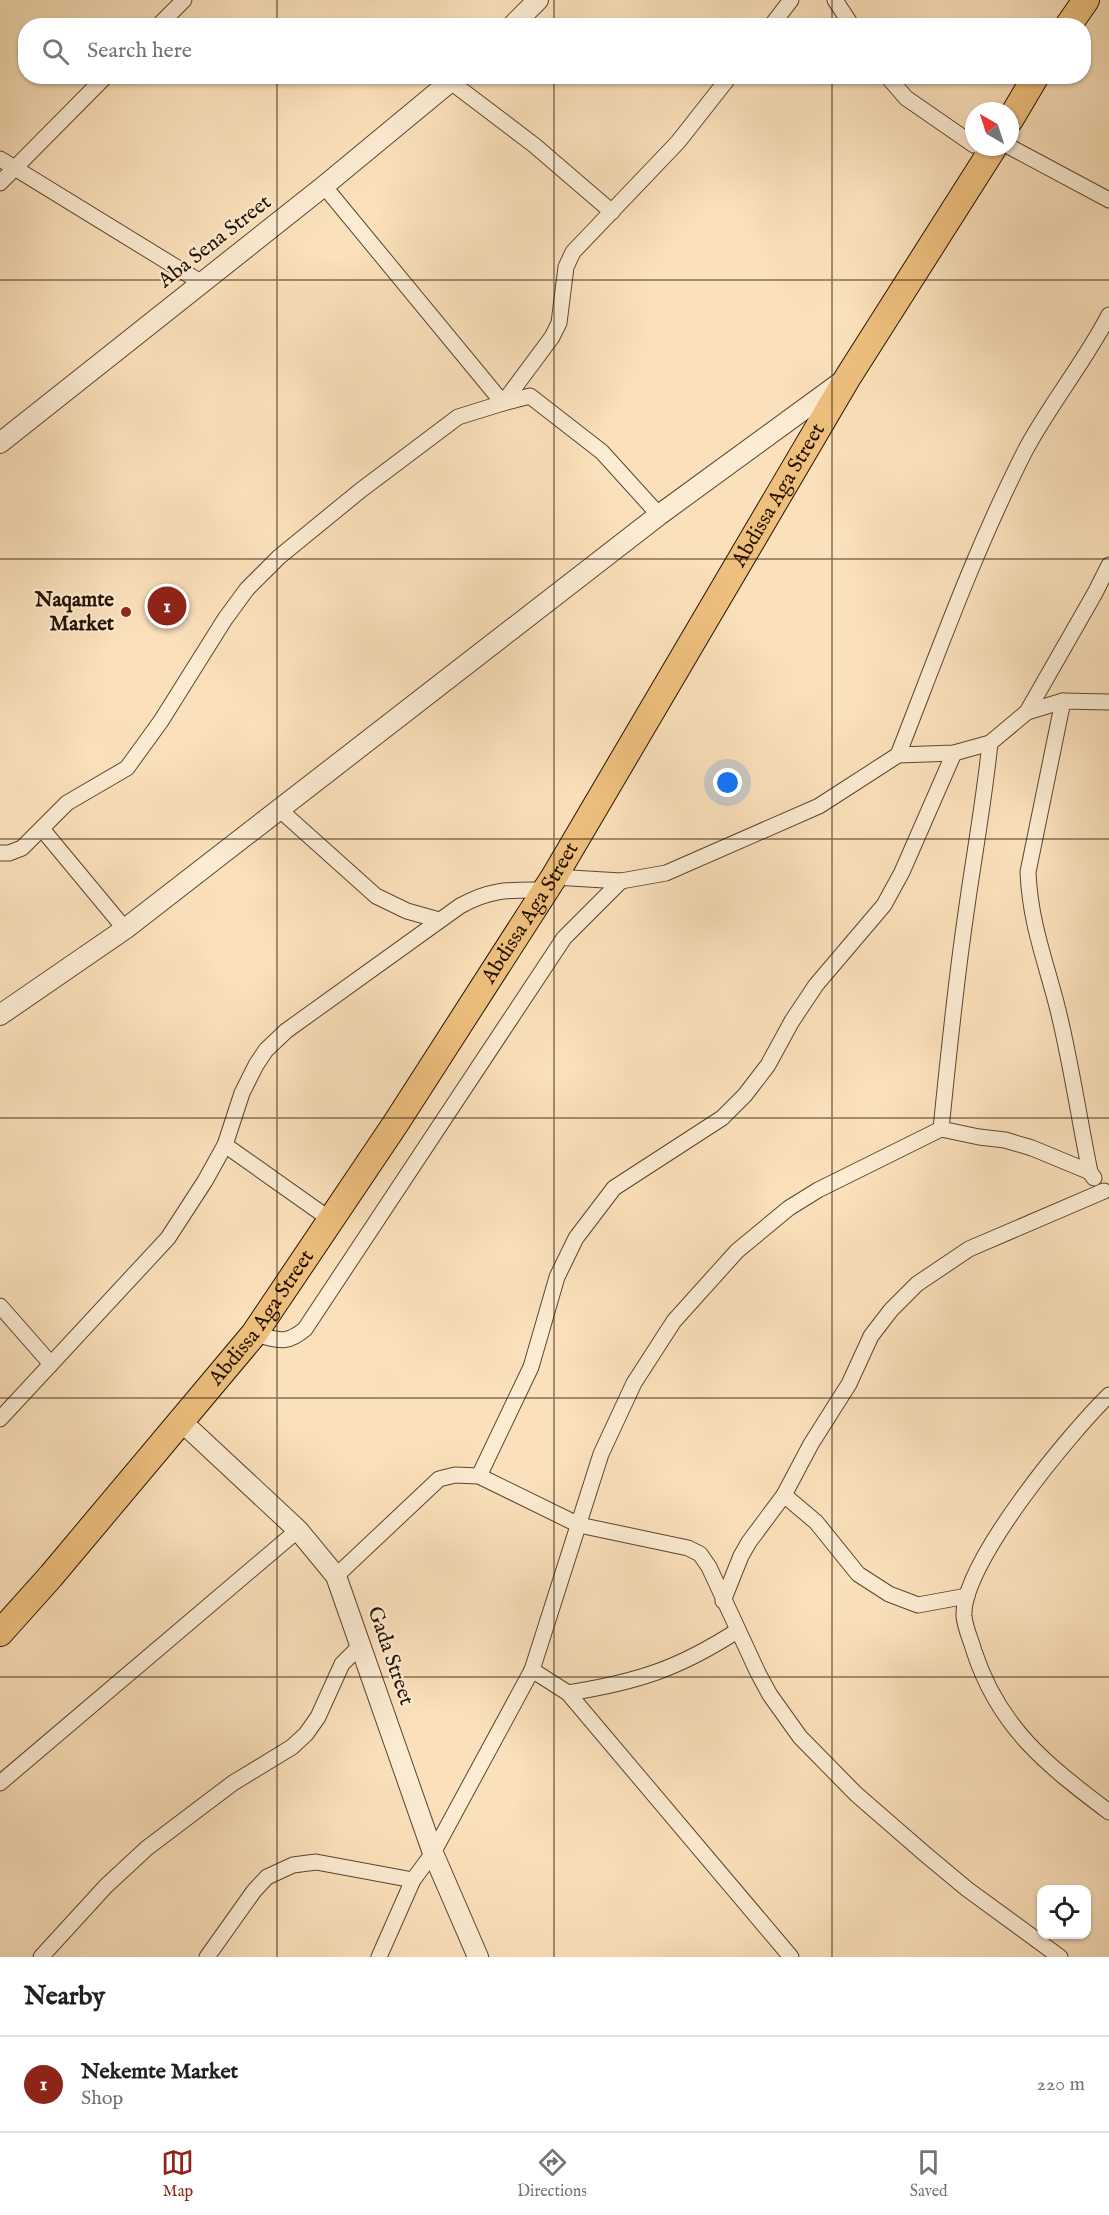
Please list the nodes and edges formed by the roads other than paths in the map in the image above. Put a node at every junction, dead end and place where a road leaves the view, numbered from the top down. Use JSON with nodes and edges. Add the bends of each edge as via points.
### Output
{"nodes":[{"id":1,"x":184,"y":0,"type":"edge"},
{"id":2,"x":538,"y":0,"type":"edge"},
{"id":3,"x":791,"y":0,"type":"edge"},
{"id":4,"x":835,"y":0,"type":"edge"},
{"id":5,"x":1086,"y":0,"type":"edge"},
{"id":6,"x":166,"y":18,"type":"edge"},
{"id":7,"x":520,"y":18,"type":"edge"},
{"id":8,"x":777,"y":18,"type":"edge"},
{"id":9,"x":847,"y":18,"type":"edge"},
{"id":10,"x":1074,"y":18,"type":"edge"},
{"id":11,"x":97,"y":84,"type":"edge"},
{"id":12,"x":448,"y":84,"type":"edge"},
{"id":13,"x":460,"y":84,"type":"edge"},
{"id":14,"x":724,"y":84,"type":"edge"},
{"id":15,"x":894,"y":84,"type":"edge"},
{"id":16,"x":1031,"y":84,"type":"edge"},
{"id":17,"x":1019,"y":105,"type":"edge"},
{"id":18,"x":965,"y":134,"type":"edge"},
{"id":19,"x":984,"y":156,"type":"edge"},
{"id":20,"x":1007,"y":156,"type":"edge"},
{"id":21,"x":7,"y":164,"type":"edge"},
{"id":22,"x":0,"y":183,"type":"edge"},
{"id":23,"x":324,"y":186,"type":"junction"},
{"id":24,"x":1109,"y":200,"type":"edge"},
{"id":25,"x":612,"y":212,"type":"junction"},
{"id":26,"x":202,"y":283,"type":"junction"},
{"id":27,"x":1109,"y":315,"type":"edge"},
{"id":28,"x":848,"y":377,"type":"junction"},
{"id":29,"x":503,"y":403,"type":"junction"},
{"id":30,"x":0,"y":443,"type":"edge"},
{"id":31,"x":659,"y":515,"type":"junction"},
{"id":32,"x":1109,"y":565,"type":"edge"},
{"id":33,"x":1063,"y":701,"type":"junction"},
{"id":34,"x":1109,"y":702,"type":"edge"},
{"id":35,"x":1027,"y":712,"type":"junction"},
{"id":36,"x":990,"y":743,"type":"junction"},
{"id":37,"x":954,"y":753,"type":"junction"},
{"id":38,"x":898,"y":755,"type":"junction"},
{"id":39,"x":280,"y":810,"type":"junction"},
{"id":40,"x":42,"y":829,"type":"junction"},
{"id":41,"x":0,"y":853,"type":"edge"},
{"id":42,"x":621,"y":881,"type":"junction"},
{"id":43,"x":550,"y":884,"type":"junction"},
{"id":44,"x":439,"y":920,"type":"junction"},
{"id":45,"x":126,"y":929,"type":"junction"},
{"id":46,"x":0,"y":1015,"type":"edge"},
{"id":47,"x":941,"y":1129,"type":"junction"},
{"id":48,"x":225,"y":1145,"type":"junction"},
{"id":49,"x":1090,"y":1172,"type":"junction"},
{"id":50,"x":1107,"y":1193,"type":"edge"},
{"id":51,"x":331,"y":1220,"type":"junction"},
{"id":52,"x":0,"y":1305,"type":"edge"},
{"id":53,"x":254,"y":1334,"type":"junction"},
{"id":54,"x":51,"y":1364,"type":"junction"},
{"id":55,"x":1109,"y":1395,"type":"edge"},
{"id":56,"x":0,"y":1419,"type":"edge"},
{"id":57,"x":181,"y":1421,"type":"junction"},
{"id":58,"x":479,"y":1476,"type":"junction"},
{"id":59,"x":784,"y":1495,"type":"junction"},
{"id":60,"x":579,"y":1525,"type":"junction"},
{"id":61,"x":298,"y":1530,"type":"junction"},
{"id":62,"x":336,"y":1576,"type":"junction"},
{"id":63,"x":967,"y":1596,"type":"junction"},
{"id":64,"x":723,"y":1601,"type":"junction"},
{"id":65,"x":737,"y":1631,"type":"junction"},
{"id":66,"x":0,"y":1633,"type":"edge"},
{"id":67,"x":361,"y":1645,"type":"junction"},
{"id":68,"x":532,"y":1670,"type":"junction"},
{"id":69,"x":568,"y":1693,"type":"junction"},
{"id":70,"x":0,"y":1784,"type":"edge"},
{"id":71,"x":1109,"y":1812,"type":"edge"},
{"id":72,"x":433,"y":1853,"type":"junction"},
{"id":73,"x":413,"y":1880,"type":"junction"},
{"id":74,"x":41,"y":1957,"type":"edge"},
{"id":75,"x":207,"y":1957,"type":"edge"},
{"id":76,"x":379,"y":1957,"type":"edge"},
{"id":77,"x":478,"y":1957,"type":"edge"},
{"id":78,"x":791,"y":1957,"type":"edge"},
{"id":79,"x":1060,"y":1957,"type":"edge"}],
"edges":[{"from":1,"to":6,"type":"street"},
{"from":2,"to":7,"type":"street"},
{"from":3,"to":8,"type":"street"},
{"from":4,"to":9,"type":"street"},
{"from":5,"to":10,"type":"highway"},
{"from":11,"to":21,"type":"street"},
{"from":12,"to":23,"type":"street","name":"Aba Sena Street"},
{"from":13,"to":25,"type":"street"},
{"from":14,"to":25,"type":"street","via":[[678,142]]},
{"from":15,"to":18,"type":"street","via":[[906,98]]},
{"from":16,"to":17,"type":"highway"},
{"from":19,"to":28,"type":"highway","name":"Abdissa Aga Street"},
{"from":20,"to":24,"type":"street"},
{"from":21,"to":22,"type":"street"},
{"from":21,"to":26,"type":"street"},
{"from":23,"to":26,"type":"street","name":"Aba Sena Street"},
{"from":23,"to":29,"type":"street"},
{"from":25,"to":29,"type":"street","via":[[573,252],[566,267],[559,323]]},
{"from":26,"to":30,"type":"street","name":"Aba Sena Street"},
{"from":27,"to":38,"type":"street","via":[[1094,344],[1043,417],[984,538]]},
{"from":28,"to":31,"type":"street"},
{"from":28,"to":43,"type":"highway","name":"Abdissa Aga Street"},
{"from":29,"to":31,"type":"street","via":[[530,396],[602,452]]},
{"from":29,"to":40,"type":"street","via":[[458,417],[361,489],[279,557],[225,618],[161,722],[126,768],[67,803]]},
{"from":31,"to":39,"type":"street"},
{"from":32,"to":35,"type":"street"},
{"from":33,"to":34,"type":"street"},
{"from":33,"to":35,"type":"street"},
{"from":33,"to":49,"type":"street","via":[[1028,872],[1029,891],[1058,1010]]},
{"from":35,"to":36,"type":"street"},
{"from":36,"to":37,"type":"street"},
{"from":36,"to":47,"type":"street","via":[[951,1025]]},
{"from":37,"to":38,"type":"street"},
{"from":37,"to":58,"type":"street","via":[[884,905],[816,985],[768,1065],[745,1095],[722,1118],[614,1188],[576,1238],[557,1277],[531,1367]]},
{"from":38,"to":42,"type":"street","via":[[819,806],[666,873]]},
{"from":39,"to":44,"type":"street","via":[[376,896]]},
{"from":39,"to":45,"type":"street"},
{"from":40,"to":41,"type":"street","via":[[22,848]]},
{"from":40,"to":45,"type":"street"},
{"from":42,"to":43,"type":"street"},
{"from":42,"to":53,"type":"street","via":[[564,938],[305,1329],[285,1341]]},
{"from":43,"to":44,"type":"street","via":[[479,896]]},
{"from":43,"to":51,"type":"highway","name":"Abdissa Aga Street"},
{"from":44,"to":48,"type":"street","via":[[286,1031],[266,1050],[242,1093]]},
{"from":45,"to":46,"type":"street"},
{"from":47,"to":49,"type":"street","via":[[1023,1145]]},
{"from":47,"to":60,"type":"street","via":[[789,1208],[737,1251],[703,1288],[674,1321],[634,1383],[601,1454]]},
{"from":48,"to":51,"type":"street"},
{"from":48,"to":54,"type":"street","via":[[168,1238]]},
{"from":49,"to":50,"type":"street"},
{"from":50,"to":59,"type":"street","via":[[984,1241],[917,1284],[871,1336],[849,1384]]},
{"from":51,"to":53,"type":"highway","name":"Abdissa Aga Street"},
{"from":52,"to":54,"type":"street"},
{"from":53,"to":57,"type":"highway","name":"Abdissa Aga Street"},
{"from":54,"to":56,"type":"street"},
{"from":55,"to":63,"type":"street","via":[[1073,1433],[996,1537]]},
{"from":57,"to":61,"type":"street","name":"Gada Street"},
{"from":57,"to":66,"type":"highway","name":"Abdissa Aga Street"},
{"from":58,"to":60,"type":"street"},
{"from":58,"to":62,"type":"street","via":[[439,1479]]},
{"from":59,"to":63,"type":"street","via":[[816,1521],[858,1574],[889,1594],[918,1605]]},
{"from":59,"to":64,"type":"street","via":[[749,1542]]},
{"from":60,"to":64,"type":"street","via":[[688,1548],[700,1554]]},
{"from":60,"to":68,"type":"street"},
{"from":61,"to":62,"type":"street","name":"Gada Street"},
{"from":61,"to":70,"type":"street"},
{"from":62,"to":67,"type":"street","name":"Gada Street"},
{"from":63,"to":71,"type":"street","via":[[964,1616],[974,1651],[1007,1717],[1040,1758]]},
{"from":64,"to":65,"type":"street"},
{"from":65,"to":69,"type":"street","via":[[666,1670],[628,1682]]},
{"from":65,"to":79,"type":"street","via":[[785,1717],[832,1770],[967,1889]]},
{"from":67,"to":72,"type":"street","name":"Gada Street"},
{"from":67,"to":74,"type":"street","via":[[342,1664],[318,1717],[299,1741],[233,1783],[147,1848]]},
{"from":68,"to":69,"type":"street"},
{"from":68,"to":72,"type":"street"},
{"from":69,"to":78,"type":"street"},
{"from":72,"to":73,"type":"street"},
{"from":72,"to":77,"type":"street","name":"Gada Street"},
{"from":73,"to":75,"type":"street","via":[[316,1862],[293,1865],[267,1877]]},
{"from":73,"to":76,"type":"street"}]}
